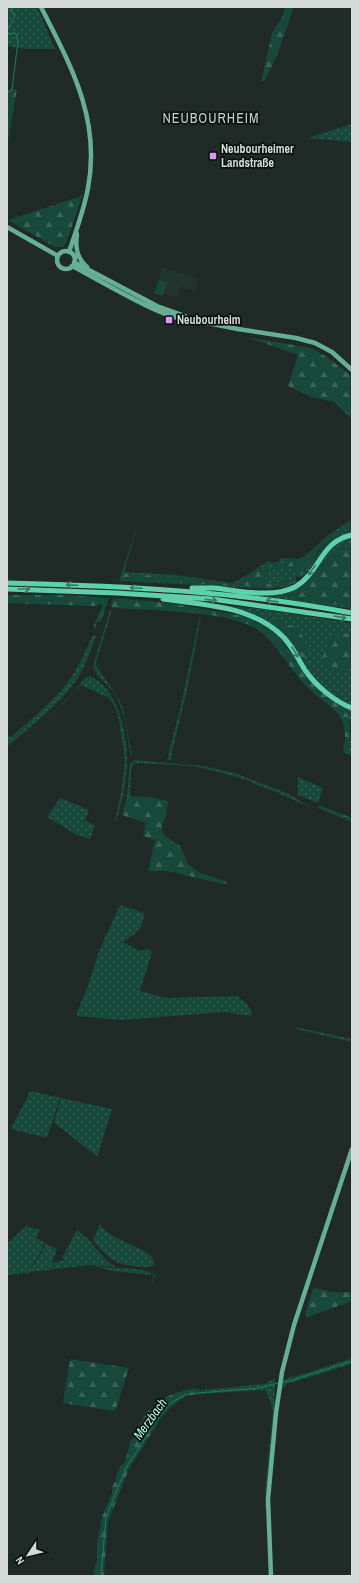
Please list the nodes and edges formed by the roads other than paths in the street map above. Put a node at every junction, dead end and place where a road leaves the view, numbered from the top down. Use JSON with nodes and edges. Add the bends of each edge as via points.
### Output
{"nodes":[{"id":1,"x":41,"y":7,"type":"edge"},
{"id":2,"x":78,"y":224,"type":"junction"},
{"id":3,"x":7,"y":228,"type":"edge"},
{"id":4,"x":69,"y":252,"type":"junction"},
{"id":5,"x":58,"y":256,"type":"junction"},
{"id":6,"x":73,"y":264,"type":"junction"},
{"id":7,"x":90,"y":270,"type":"junction"},
{"id":8,"x":180,"y":317,"type":"junction"},
{"id":9,"x":352,"y":370,"type":"edge"},
{"id":10,"x":352,"y":535,"type":"edge"},
{"id":11,"x":7,"y":583,"type":"edge"},
{"id":12,"x":153,"y":588,"type":"junction"},
{"id":13,"x":7,"y":589,"type":"edge"},
{"id":14,"x":145,"y":595,"type":"junction"},
{"id":15,"x":352,"y":613,"type":"edge"},
{"id":16,"x":352,"y":619,"type":"edge"},
{"id":17,"x":352,"y":708,"type":"edge"},
{"id":18,"x":352,"y":1149,"type":"edge"},
{"id":19,"x":271,"y":1576,"type":"edge"}],
"edges":[{"from":1,"to":2,"type":"main road","via":[[75,76],[89,124],[90,176]]},
{"from":2,"to":4,"type":"main road"},
{"from":2,"to":7,"type":"main road","via":[[77,253],[82,263]]},
{"from":3,"to":5,"type":"main road"},
{"from":4,"to":5,"type":"main road","via":[[62,252]]},
{"from":4,"to":6,"type":"main road","via":[[73,255]]},
{"from":5,"to":6,"type":"main road","via":[[57,261],[61,267],[68,268]]},
{"from":6,"to":7,"type":"main road"},
{"from":6,"to":8,"type":"main road","via":[[158,311]]},
{"from":7,"to":8,"type":"main road"},
{"from":8,"to":9,"type":"main road","via":[[315,343],[332,352]]},
{"from":10,"to":12,"type":"highway","one_way":true,"via":[[333,543],[305,579],[285,590],[266,592],[212,588]]},
{"from":12,"to":11,"type":"highway","one_way":true},
{"from":15,"to":12,"type":"highway","one_way":true,"via":[[212,593]]},
{"from":13,"to":14,"type":"highway","one_way":true},
{"from":14,"to":16,"type":"highway","one_way":true,"via":[[212,599]]},
{"from":14,"to":17,"type":"highway","one_way":true,"via":[[229,609],[259,619],[286,640],[315,682],[334,698]]},
{"from":18,"to":19,"type":"main road","via":[[294,1325],[281,1379],[268,1499]]}]}
